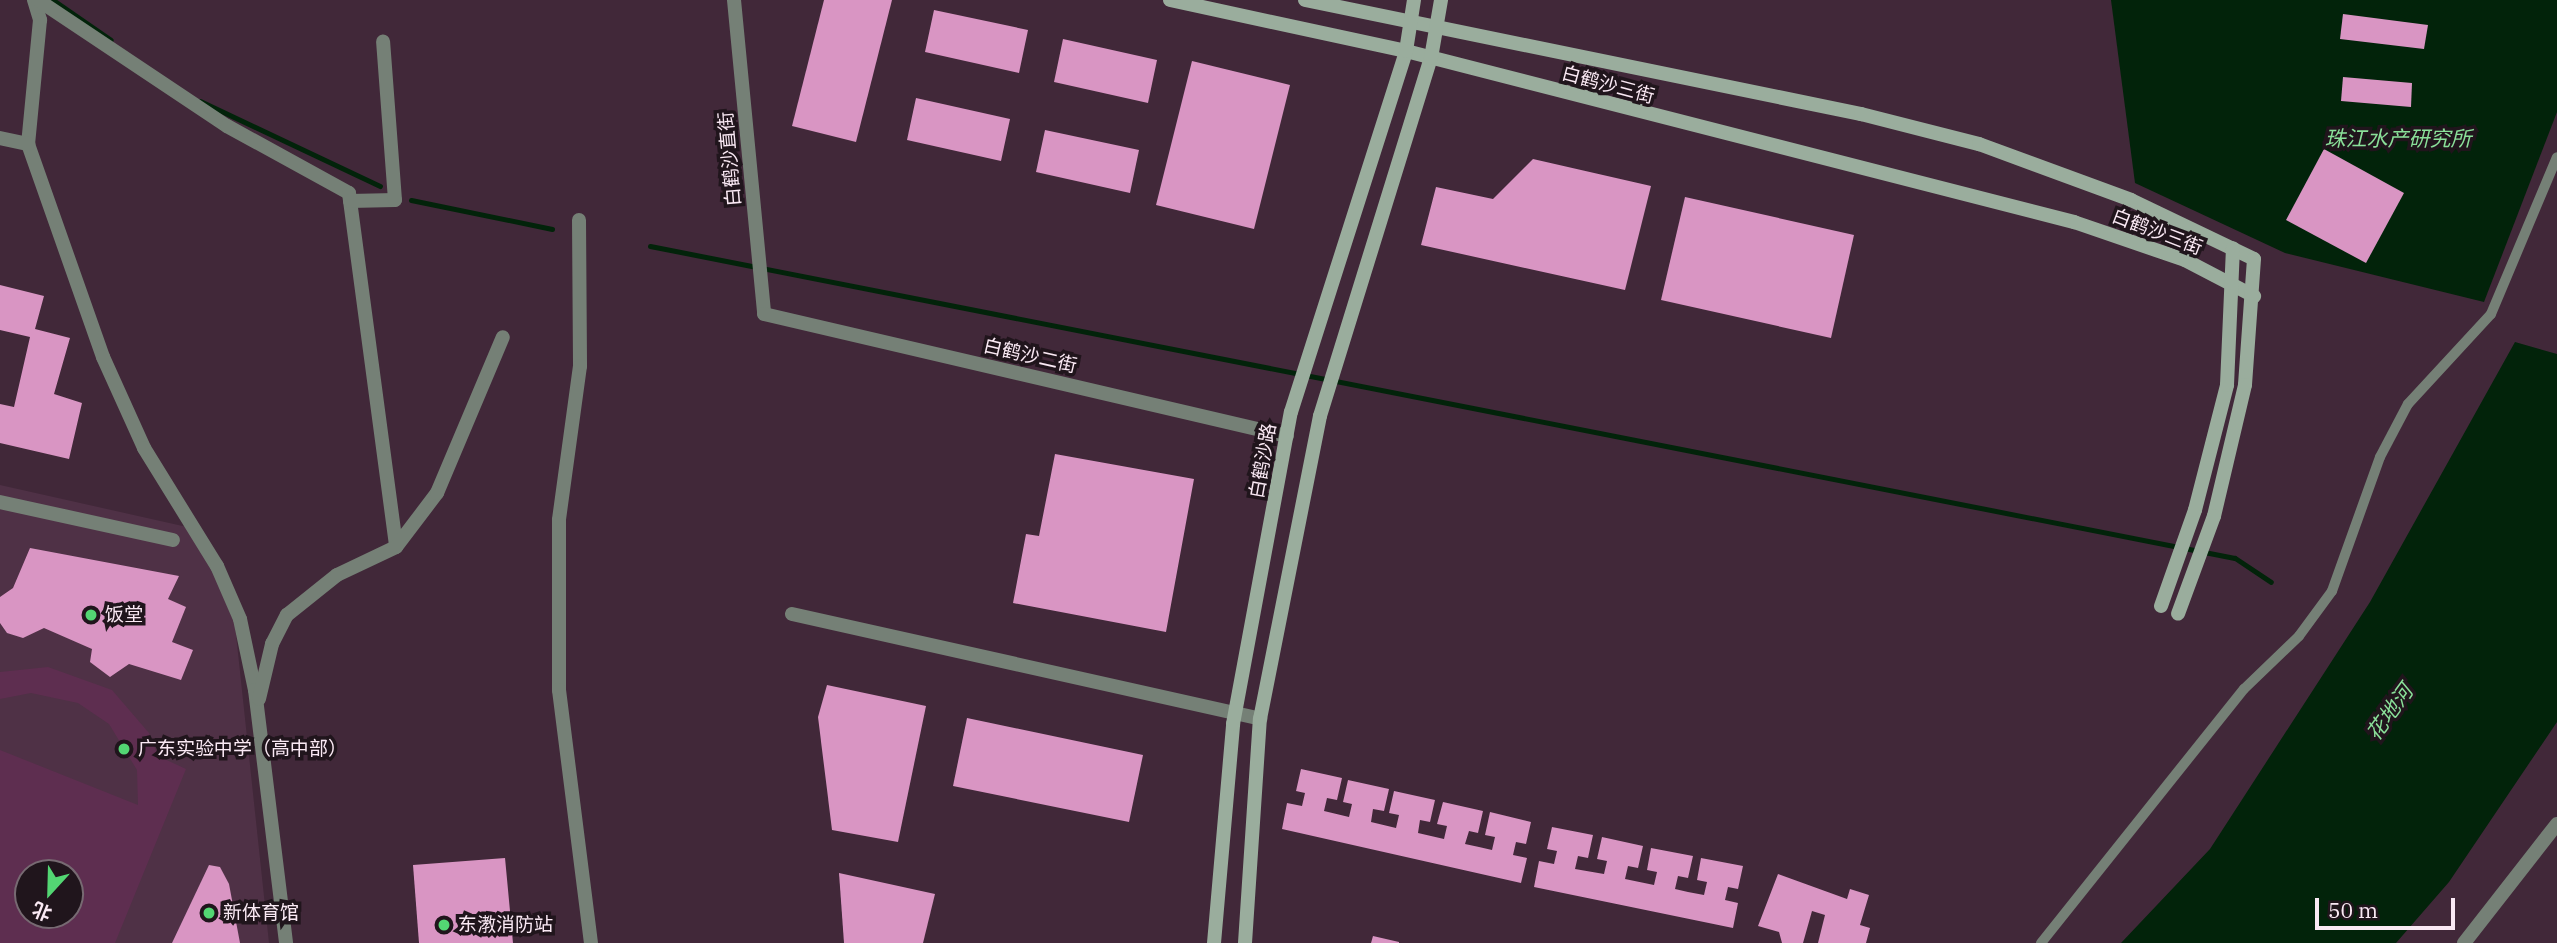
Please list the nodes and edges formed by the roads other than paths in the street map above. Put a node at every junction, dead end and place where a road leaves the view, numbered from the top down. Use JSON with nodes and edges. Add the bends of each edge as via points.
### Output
{"nodes":[{"id":1,"x":36,"y":0,"type":"edge"},
{"id":2,"x":734,"y":0,"type":"edge"},
{"id":3,"x":1170,"y":0,"type":"edge"},
{"id":4,"x":1305,"y":0,"type":"edge"},
{"id":5,"x":1414,"y":0,"type":"edge"},
{"id":6,"x":1441,"y":0,"type":"edge"},
{"id":7,"x":1410,"y":23,"type":"junction"},
{"id":8,"x":1436,"y":29,"type":"junction"},
{"id":9,"x":383,"y":41,"type":"dead end"},
{"id":10,"x":1406,"y":51,"type":"junction"},
{"id":11,"x":1431,"y":58,"type":"junction"},
{"id":12,"x":0,"y":138,"type":"edge"},
{"id":13,"x":28,"y":144,"type":"junction"},
{"id":14,"x":2557,"y":157,"type":"edge"},
{"id":15,"x":349,"y":201,"type":"junction"},
{"id":16,"x":579,"y":220,"type":"dead end"},
{"id":17,"x":2233,"y":248,"type":"junction"},
{"id":18,"x":2233,"y":286,"type":"junction"},
{"id":19,"x":2254,"y":296,"type":"junction"},
{"id":20,"x":764,"y":314,"type":"joint"},
{"id":21,"x":503,"y":337,"type":"dead end"},
{"id":22,"x":1287,"y":436,"type":"junction"},
{"id":23,"x":0,"y":504,"type":"edge"},
{"id":24,"x":173,"y":540,"type":"dead end"},
{"id":25,"x":396,"y":547,"type":"junction"},
{"id":26,"x":2161,"y":606,"type":"joint"},
{"id":27,"x":792,"y":614,"type":"dead end"},
{"id":28,"x":2178,"y":614,"type":"joint"},
{"id":29,"x":257,"y":707,"type":"junction"},
{"id":30,"x":1235,"y":713,"type":"junction"},
{"id":31,"x":1260,"y":719,"type":"junction"},
{"id":32,"x":2557,"y":824,"type":"edge"},
{"id":33,"x":286,"y":943,"type":"edge"},
{"id":34,"x":591,"y":943,"type":"edge"},
{"id":35,"x":1214,"y":943,"type":"edge"},
{"id":36,"x":1245,"y":943,"type":"edge"},
{"id":37,"x":2041,"y":943,"type":"edge"},
{"id":38,"x":2464,"y":943,"type":"edge"}],
"edges":[{"from":1,"to":13,"type":"street","via":[[40,20]]},
{"from":1,"to":15,"type":"street","via":[[227,126],[349,193]]},
{"from":2,"to":20,"type":"street","name":"白鹤沙直街"},
{"from":3,"to":10,"type":"street","name":"白鹤沙三街"},
{"from":4,"to":7,"type":"street","name":"白鹤沙三街"},
{"from":5,"to":7,"type":"street","name":"白鹤沙路"},
{"from":6,"to":8,"type":"street"},
{"from":7,"to":8,"type":"street","name":"白鹤沙三街"},
{"from":7,"to":10,"type":"street","name":"白鹤沙路"},
{"from":8,"to":11,"type":"street"},
{"from":8,"to":17,"type":"street","name":"白鹤沙三街","via":[[1861,114],[1979,145],[2132,200]]},
{"from":9,"to":15,"type":"street","via":[[395,200]]},
{"from":10,"to":11,"type":"street","name":"白鹤沙三街"},
{"from":10,"to":22,"type":"street","name":"白鹤沙路","via":[[1316,327]]},
{"from":11,"to":18,"type":"street","name":"白鹤沙三街","via":[[2074,222],[2185,260]]},
{"from":11,"to":31,"type":"street","via":[[1342,332],[1320,416]]},
{"from":12,"to":13,"type":"street"},
{"from":13,"to":29,"type":"street","via":[[108,368],[144,448],[217,566],[240,619]]},
{"from":14,"to":37,"type":"lane","via":[[2491,314],[2408,404],[2380,457],[2332,591],[2299,636],[2244,689]]},
{"from":15,"to":25,"type":"street"},
{"from":16,"to":34,"type":"street","via":[[580,366],[559,520],[559,690]]},
{"from":17,"to":18,"type":"street"},
{"from":17,"to":19,"type":"street","name":"白鹤沙三街","via":[[2254,259]]},
{"from":18,"to":19,"type":"street","name":"白鹤沙三街"},
{"from":18,"to":26,"type":"street","via":[[2227,385],[2195,510]]},
{"from":19,"to":28,"type":"street","via":[[2245,385],[2214,516]]},
{"from":20,"to":22,"type":"street","name":"白鹤沙二街"},
{"from":21,"to":25,"type":"street","via":[[437,493]]},
{"from":22,"to":30,"type":"street","name":"白鹤沙路"},
{"from":23,"to":24,"type":"street"},
{"from":25,"to":29,"type":"street","via":[[337,575],[287,615],[272,644]]},
{"from":26,"to":28,"type":"lane"},
{"from":27,"to":30,"type":"street"},
{"from":29,"to":33,"type":"street"},
{"from":30,"to":31,"type":"street"},
{"from":30,"to":35,"type":"street","name":"白鹤沙路"},
{"from":31,"to":36,"type":"street"},
{"from":32,"to":38,"type":"street"}]}
